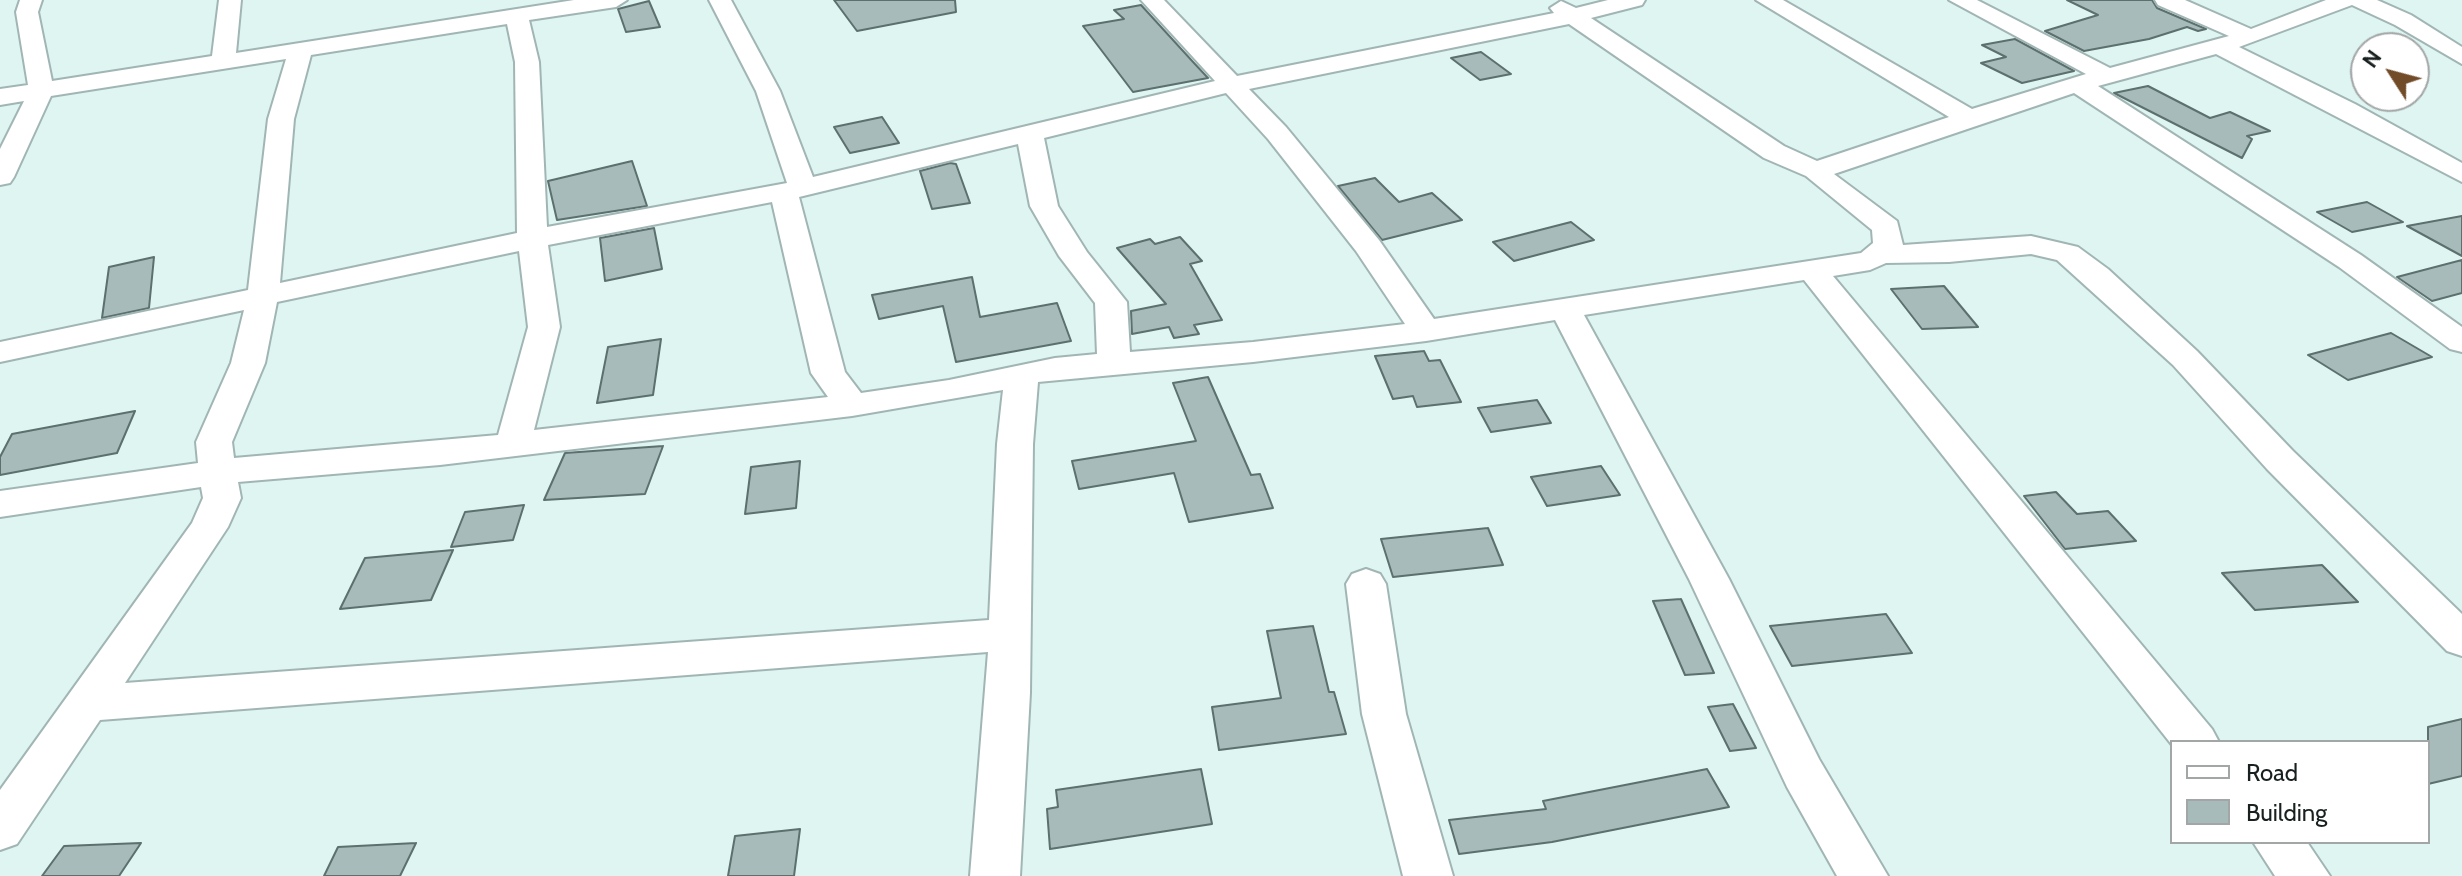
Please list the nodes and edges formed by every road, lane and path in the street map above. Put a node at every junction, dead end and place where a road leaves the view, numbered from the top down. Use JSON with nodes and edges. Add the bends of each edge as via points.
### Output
{"nodes":[{"id":1,"x":31,"y":0,"type":"edge"},
{"id":2,"x":230,"y":0,"type":"edge"},
{"id":3,"x":616,"y":0,"type":"edge"},
{"id":4,"x":720,"y":0,"type":"edge"},
{"id":5,"x":1152,"y":0,"type":"edge"},
{"id":6,"x":1548,"y":0,"type":"edge"},
{"id":7,"x":1634,"y":0,"type":"edge"},
{"id":8,"x":1767,"y":0,"type":"edge"},
{"id":9,"x":1960,"y":0,"type":"edge"},
{"id":10,"x":2166,"y":0,"type":"edge"},
{"id":11,"x":2346,"y":0,"type":"edge"},
{"id":12,"x":2359,"y":0,"type":"edge"},
{"id":13,"x":1574,"y":15,"type":"junction"},
{"id":14,"x":517,"y":17,"type":"junction"},
{"id":15,"x":2251,"y":37,"type":"junction"},
{"id":16,"x":2218,"y":46,"type":"junction"},
{"id":17,"x":301,"y":50,"type":"junction"},
{"id":18,"x":2462,"y":57,"type":"edge"},
{"id":19,"x":223,"y":63,"type":"junction"},
{"id":20,"x":2093,"y":80,"type":"junction"},
{"id":21,"x":1230,"y":85,"type":"junction"},
{"id":22,"x":41,"y":91,"type":"junction"},
{"id":23,"x":0,"y":97,"type":"edge"},
{"id":24,"x":1969,"y":118,"type":"junction"},
{"id":25,"x":1030,"y":135,"type":"junction"},
{"id":26,"x":1819,"y":172,"type":"junction"},
{"id":27,"x":2462,"y":174,"type":"edge"},
{"id":28,"x":0,"y":177,"type":"edge"},
{"id":29,"x":793,"y":190,"type":"junction"},
{"id":30,"x":532,"y":239,"type":"junction"},
{"id":31,"x":1883,"y":254,"type":"junction"},
{"id":32,"x":1812,"y":270,"type":"junction"},
{"id":33,"x":263,"y":296,"type":"junction"},
{"id":34,"x":1565,"y":309,"type":"junction"},
{"id":35,"x":1426,"y":331,"type":"junction"},
{"id":36,"x":2462,"y":342,"type":"edge"},
{"id":37,"x":0,"y":352,"type":"edge"},
{"id":38,"x":1114,"y":363,"type":"junction"},
{"id":39,"x":1022,"y":375,"type":"junction"},
{"id":40,"x":852,"y":405,"type":"junction"},
{"id":41,"x":513,"y":444,"type":"junction"},
{"id":42,"x":217,"y":472,"type":"junction"},
{"id":43,"x":0,"y":504,"type":"edge"},
{"id":44,"x":1366,"y":584,"type":"dead end"},
{"id":45,"x":1011,"y":634,"type":"junction"},
{"id":46,"x":2462,"y":640,"type":"edge"},
{"id":47,"x":87,"y":703,"type":"junction"},
{"id":48,"x":2194,"y":740,"type":"edge"},
{"id":49,"x":0,"y":829,"type":"edge"},
{"id":50,"x":2279,"y":844,"type":"edge"},
{"id":51,"x":995,"y":876,"type":"edge"},
{"id":52,"x":1428,"y":876,"type":"edge"},
{"id":53,"x":1863,"y":876,"type":"edge"},
{"id":54,"x":2305,"y":876,"type":"edge"}],
"edges":[{"from":1,"to":22,"type":"street","via":[[27,12]]},
{"from":2,"to":19,"type":"street"},
{"from":3,"to":14,"type":"street"},
{"from":4,"to":29,"type":"street","via":[[768,91]]},
{"from":5,"to":21,"type":"street"},
{"from":6,"to":13,"type":"street"},
{"from":7,"to":13,"type":"street"},
{"from":8,"to":24,"type":"street"},
{"from":9,"to":20,"type":"street"},
{"from":10,"to":15,"type":"street"},
{"from":11,"to":15,"type":"street"},
{"from":12,"to":18,"type":"street"},
{"from":13,"to":21,"type":"street"},
{"from":13,"to":26,"type":"street","via":[[1774,152]]},
{"from":14,"to":17,"type":"street"},
{"from":14,"to":30,"type":"street","via":[[527,62]]},
{"from":15,"to":16,"type":"street"},
{"from":16,"to":20,"type":"street"},
{"from":16,"to":27,"type":"street"},
{"from":17,"to":19,"type":"street"},
{"from":17,"to":33,"type":"street","via":[[281,119]]},
{"from":19,"to":22,"type":"street"},
{"from":20,"to":24,"type":"street"},
{"from":20,"to":36,"type":"street"},
{"from":21,"to":25,"type":"street"},
{"from":21,"to":35,"type":"street","via":[[1277,133],[1368,246]]},
{"from":22,"to":23,"type":"street"},
{"from":22,"to":28,"type":"street"},
{"from":24,"to":26,"type":"street"},
{"from":25,"to":29,"type":"street"},
{"from":25,"to":38,"type":"street","via":[[1044,206],[1074,256],[1111,302]]},
{"from":26,"to":31,"type":"street","via":[[1887,227]]},
{"from":29,"to":30,"type":"street"},
{"from":29,"to":40,"type":"street","via":[[828,373]]},
{"from":30,"to":33,"type":"street"},
{"from":30,"to":41,"type":"street","via":[[544,327]]},
{"from":31,"to":32,"type":"street"},
{"from":31,"to":46,"type":"street","via":[[2031,245],[2067,253],[2185,358]]},
{"from":32,"to":34,"type":"street"},
{"from":32,"to":48,"type":"street"},
{"from":33,"to":37,"type":"street"},
{"from":33,"to":42,"type":"street","via":[[248,363],[214,442]]},
{"from":34,"to":35,"type":"street"},
{"from":34,"to":53,"type":"street","via":[[1709,579],[1803,773]]},
{"from":35,"to":38,"type":"street"},
{"from":38,"to":39,"type":"street"},
{"from":39,"to":40,"type":"street"},
{"from":39,"to":45,"type":"street","via":[[1015,444]]},
{"from":40,"to":41,"type":"street"},
{"from":41,"to":42,"type":"street"},
{"from":42,"to":43,"type":"street"},
{"from":42,"to":47,"type":"street","via":[[222,498],[209,527]]},
{"from":44,"to":52,"type":"street","via":[[1384,714]]},
{"from":45,"to":47,"type":"street"},
{"from":45,"to":51,"type":"street"},
{"from":47,"to":49,"type":"street"},
{"from":50,"to":54,"type":"street"}]}
